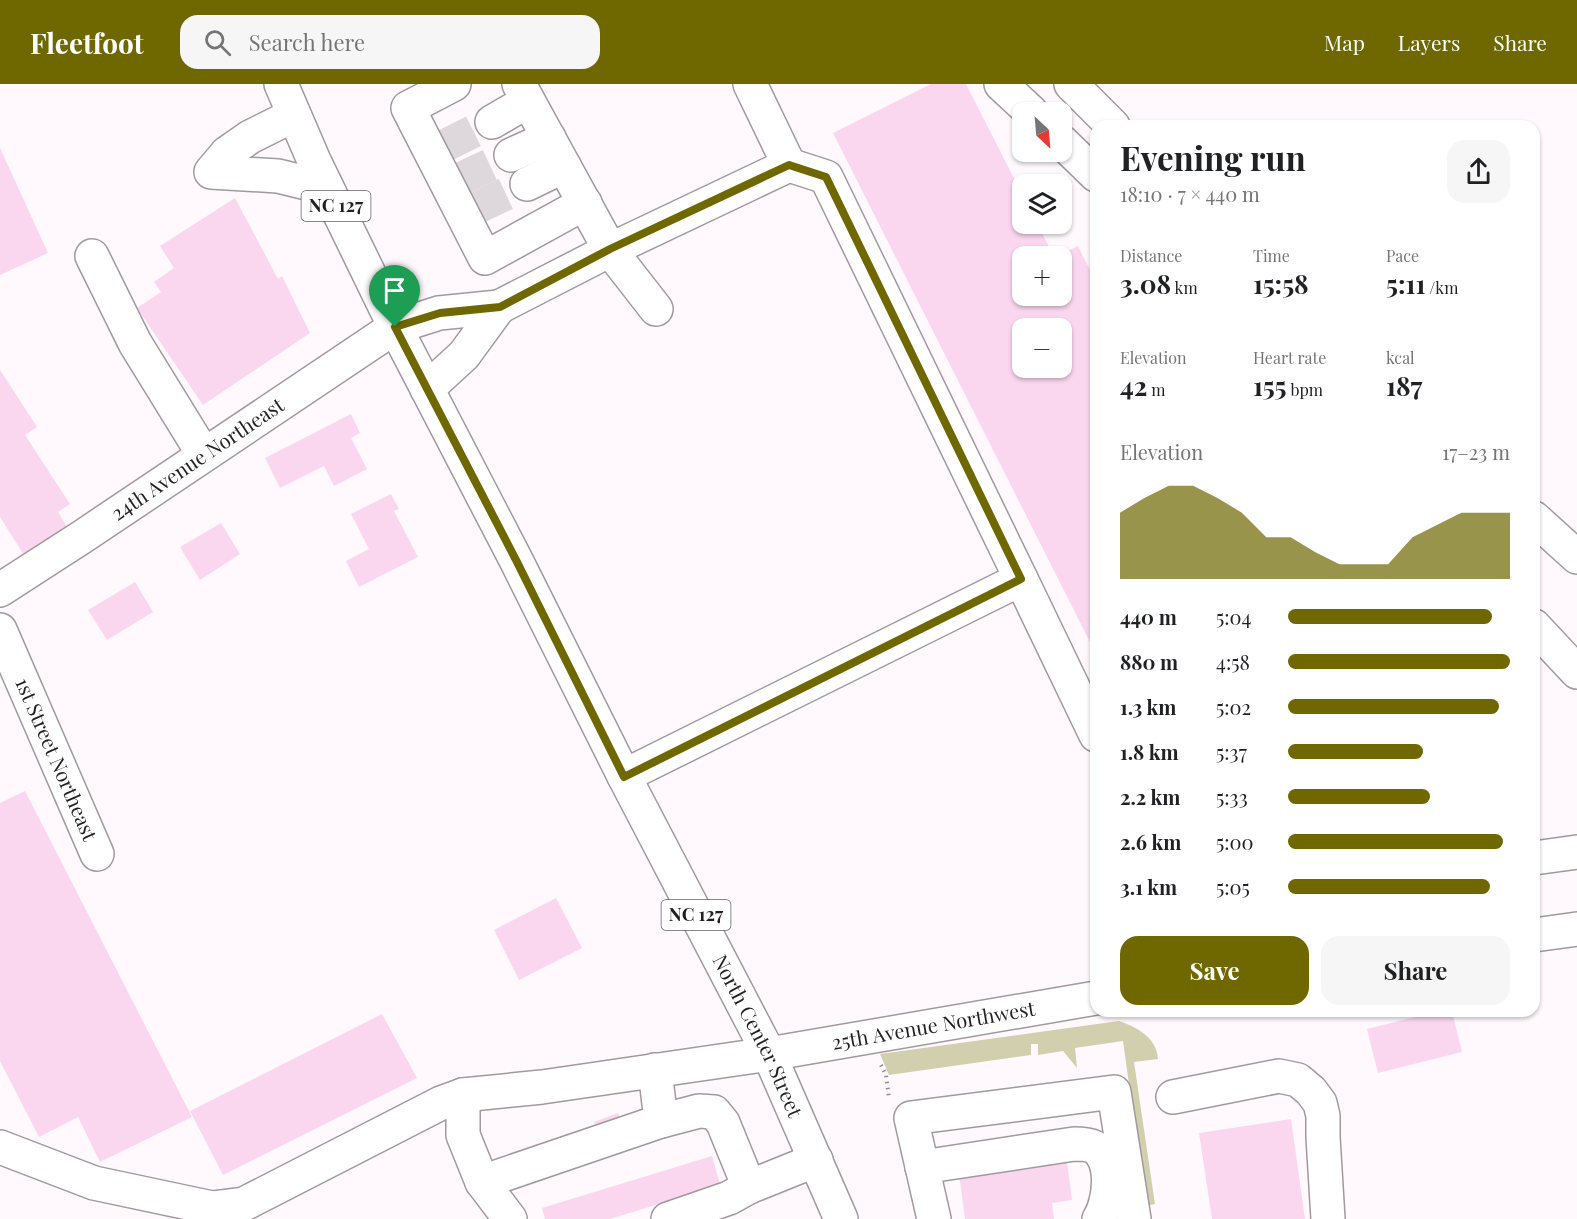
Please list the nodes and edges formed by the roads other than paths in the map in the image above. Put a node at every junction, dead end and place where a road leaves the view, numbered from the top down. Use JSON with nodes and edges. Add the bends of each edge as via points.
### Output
{"nodes":[{"id":1,"x":281,"y":84,"type":"edge"},
{"id":2,"x":454,"y":84,"type":"edge"},
{"id":3,"x":750,"y":84,"type":"edge"},
{"id":4,"x":1001,"y":84,"type":"edge"},
{"id":5,"x":1071,"y":84,"type":"edge"},
{"id":6,"x":524,"y":92,"type":"edge"},
{"id":7,"x":1020,"y":102,"type":"edge"},
{"id":8,"x":294,"y":115,"type":"junction"},
{"id":9,"x":1107,"y":120,"type":"edge"},
{"id":10,"x":492,"y":122,"type":"tunnel mouth"},
{"id":11,"x":549,"y":138,"type":"junction"},
{"id":12,"x":1072,"y":152,"type":"edge"},
{"id":13,"x":511,"y":155,"type":"tunnel mouth"},
{"id":14,"x":789,"y":165,"type":"junction"},
{"id":15,"x":564,"y":166,"type":"junction"},
{"id":16,"x":1090,"y":169,"type":"edge"},
{"id":17,"x":526,"y":184,"type":"tunnel mouth"},
{"id":18,"x":327,"y":188,"type":"junction"},
{"id":19,"x":585,"y":203,"type":"junction"},
{"id":20,"x":610,"y":249,"type":"junction"},
{"id":21,"x":93,"y":256,"type":"dead end"},
{"id":22,"x":500,"y":307,"type":"junction"},
{"id":23,"x":656,"y":309,"type":"dead end"},
{"id":24,"x":395,"y":327,"type":"junction"},
{"id":25,"x":427,"y":389,"type":"junction"},
{"id":26,"x":204,"y":455,"type":"junction"},
{"id":27,"x":1540,"y":522,"type":"edge"},
{"id":28,"x":1574,"y":547,"type":"edge"},
{"id":29,"x":1021,"y":579,"type":"junction"},
{"id":30,"x":0,"y":590,"type":"edge"},
{"id":31,"x":1540,"y":632,"type":"edge"},
{"id":32,"x":4,"y":648,"type":"edge"},
{"id":33,"x":1577,"y":672,"type":"edge"},
{"id":34,"x":1090,"y":723,"type":"edge"},
{"id":35,"x":624,"y":777,"type":"junction"},
{"id":36,"x":1577,"y":852,"type":"edge"},
{"id":37,"x":98,"y":854,"type":"dead end"},
{"id":38,"x":1540,"y":857,"type":"edge"},
{"id":39,"x":1577,"y":929,"type":"edge"},
{"id":40,"x":1540,"y":934,"type":"edge"},
{"id":41,"x":1090,"y":999,"type":"edge"},
{"id":42,"x":768,"y":1054,"type":"junction"},
{"id":43,"x":655,"y":1070,"type":"junction"},
{"id":44,"x":463,"y":1095,"type":"junction"},
{"id":45,"x":1173,"y":1097,"type":"dead end"},
{"id":46,"x":662,"y":1121,"type":"junction"},
{"id":47,"x":0,"y":1147,"type":"edge"},
{"id":48,"x":816,"y":1160,"type":"junction"},
{"id":49,"x":922,"y":1167,"type":"junction"},
{"id":50,"x":482,"y":1182,"type":"junction"},
{"id":51,"x":749,"y":1187,"type":"junction"},
{"id":52,"x":841,"y":1218,"type":"edge"},
{"id":53,"x":510,"y":1219,"type":"edge"},
{"id":54,"x":668,"y":1219,"type":"edge"},
{"id":55,"x":934,"y":1219,"type":"edge"},
{"id":56,"x":1099,"y":1219,"type":"edge"},
{"id":57,"x":1134,"y":1219,"type":"edge"},
{"id":58,"x":1328,"y":1219,"type":"edge"}],
"edges":[{"from":1,"to":8,"type":"main road","name":"North Center Street","number":"NC 127"},
{"from":2,"to":19,"type":"main road","via":[[408,108],[438,150],[470,211],[485,258]]},
{"from":3,"to":14,"type":"main road"},
{"from":4,"to":7,"type":"main road"},
{"from":5,"to":9,"type":"main road"},
{"from":6,"to":10,"type":"main road"},
{"from":6,"to":11,"type":"main road"},
{"from":8,"to":18,"type":"main road","name":"North Center Street","number":"NC 127"},
{"from":8,"to":18,"type":"main road","via":[[250,137],[227,153],[211,172],[278,176]]},
{"from":11,"to":13,"type":"main road"},
{"from":11,"to":15,"type":"main road"},
{"from":12,"to":16,"type":"main road"},
{"from":14,"to":20,"type":"main road"},
{"from":14,"to":29,"type":"main road","via":[[826,177]]},
{"from":15,"to":17,"type":"main road"},
{"from":15,"to":19,"type":"main road"},
{"from":18,"to":24,"type":"main road","name":"North Center Street","number":"NC 127"},
{"from":19,"to":20,"type":"main road"},
{"from":20,"to":22,"type":"main road"},
{"from":20,"to":23,"type":"main road"},
{"from":21,"to":26,"type":"main road","via":[[135,343]]},
{"from":22,"to":24,"type":"main road","name":"24th Avenue Northeast","via":[[440,313]]},
{"from":22,"to":25,"type":"main road","via":[[464,355]]},
{"from":24,"to":25,"type":"main road","name":"North Center Street","number":"NC 127"},
{"from":24,"to":26,"type":"main road","name":"24th Avenue Northeast"},
{"from":25,"to":35,"type":"main road","name":"North Center Street","number":"NC 127"},
{"from":26,"to":30,"type":"main road","name":"24th Avenue Northeast"},
{"from":27,"to":28,"type":"main road"},
{"from":29,"to":34,"type":"main road"},
{"from":29,"to":35,"type":"main road"},
{"from":31,"to":33,"type":"main road"},
{"from":32,"to":37,"type":"main road","name":"1st Street Northeast"},
{"from":35,"to":42,"type":"main road","name":"North Center Street","number":"NC 127"},
{"from":36,"to":38,"type":"main road"},
{"from":39,"to":40,"type":"main road"},
{"from":41,"to":42,"type":"main road","name":"25th Avenue Northwest"},
{"from":42,"to":43,"type":"main road","name":"25th Avenue Northwest"},
{"from":42,"to":48,"type":"main road","name":"North Center Street","number":"NC 127"},
{"from":43,"to":44,"type":"main road","name":"25th Avenue Northwest"},
{"from":43,"to":46,"type":"main road"},
{"from":44,"to":47,"type":"main road","name":"25th Avenue Northwest","via":[[244,1204],[212,1208],[94,1183]]},
{"from":44,"to":50,"type":"main road","via":[[463,1135]]},
{"from":45,"to":58,"type":"main road","via":[[1279,1076],[1298,1080],[1320,1103],[1323,1116]]},
{"from":46,"to":50,"type":"main road"},
{"from":46,"to":51,"type":"main road","via":[[699,1111],[714,1112],[723,1123]]},
{"from":48,"to":51,"type":"main road"},
{"from":48,"to":52,"type":"main road","name":"North Center Street","number":"NC 127"},
{"from":49,"to":55,"type":"main road"},
{"from":49,"to":56,"type":"main road","via":[[1074,1144],[1093,1146],[1106,1163],[1109,1189],[1106,1208]]},
{"from":49,"to":57,"type":"main road","via":[[911,1118],[1114,1092]]},
{"from":50,"to":53,"type":"main road"},
{"from":51,"to":54,"type":"main road"}]}
